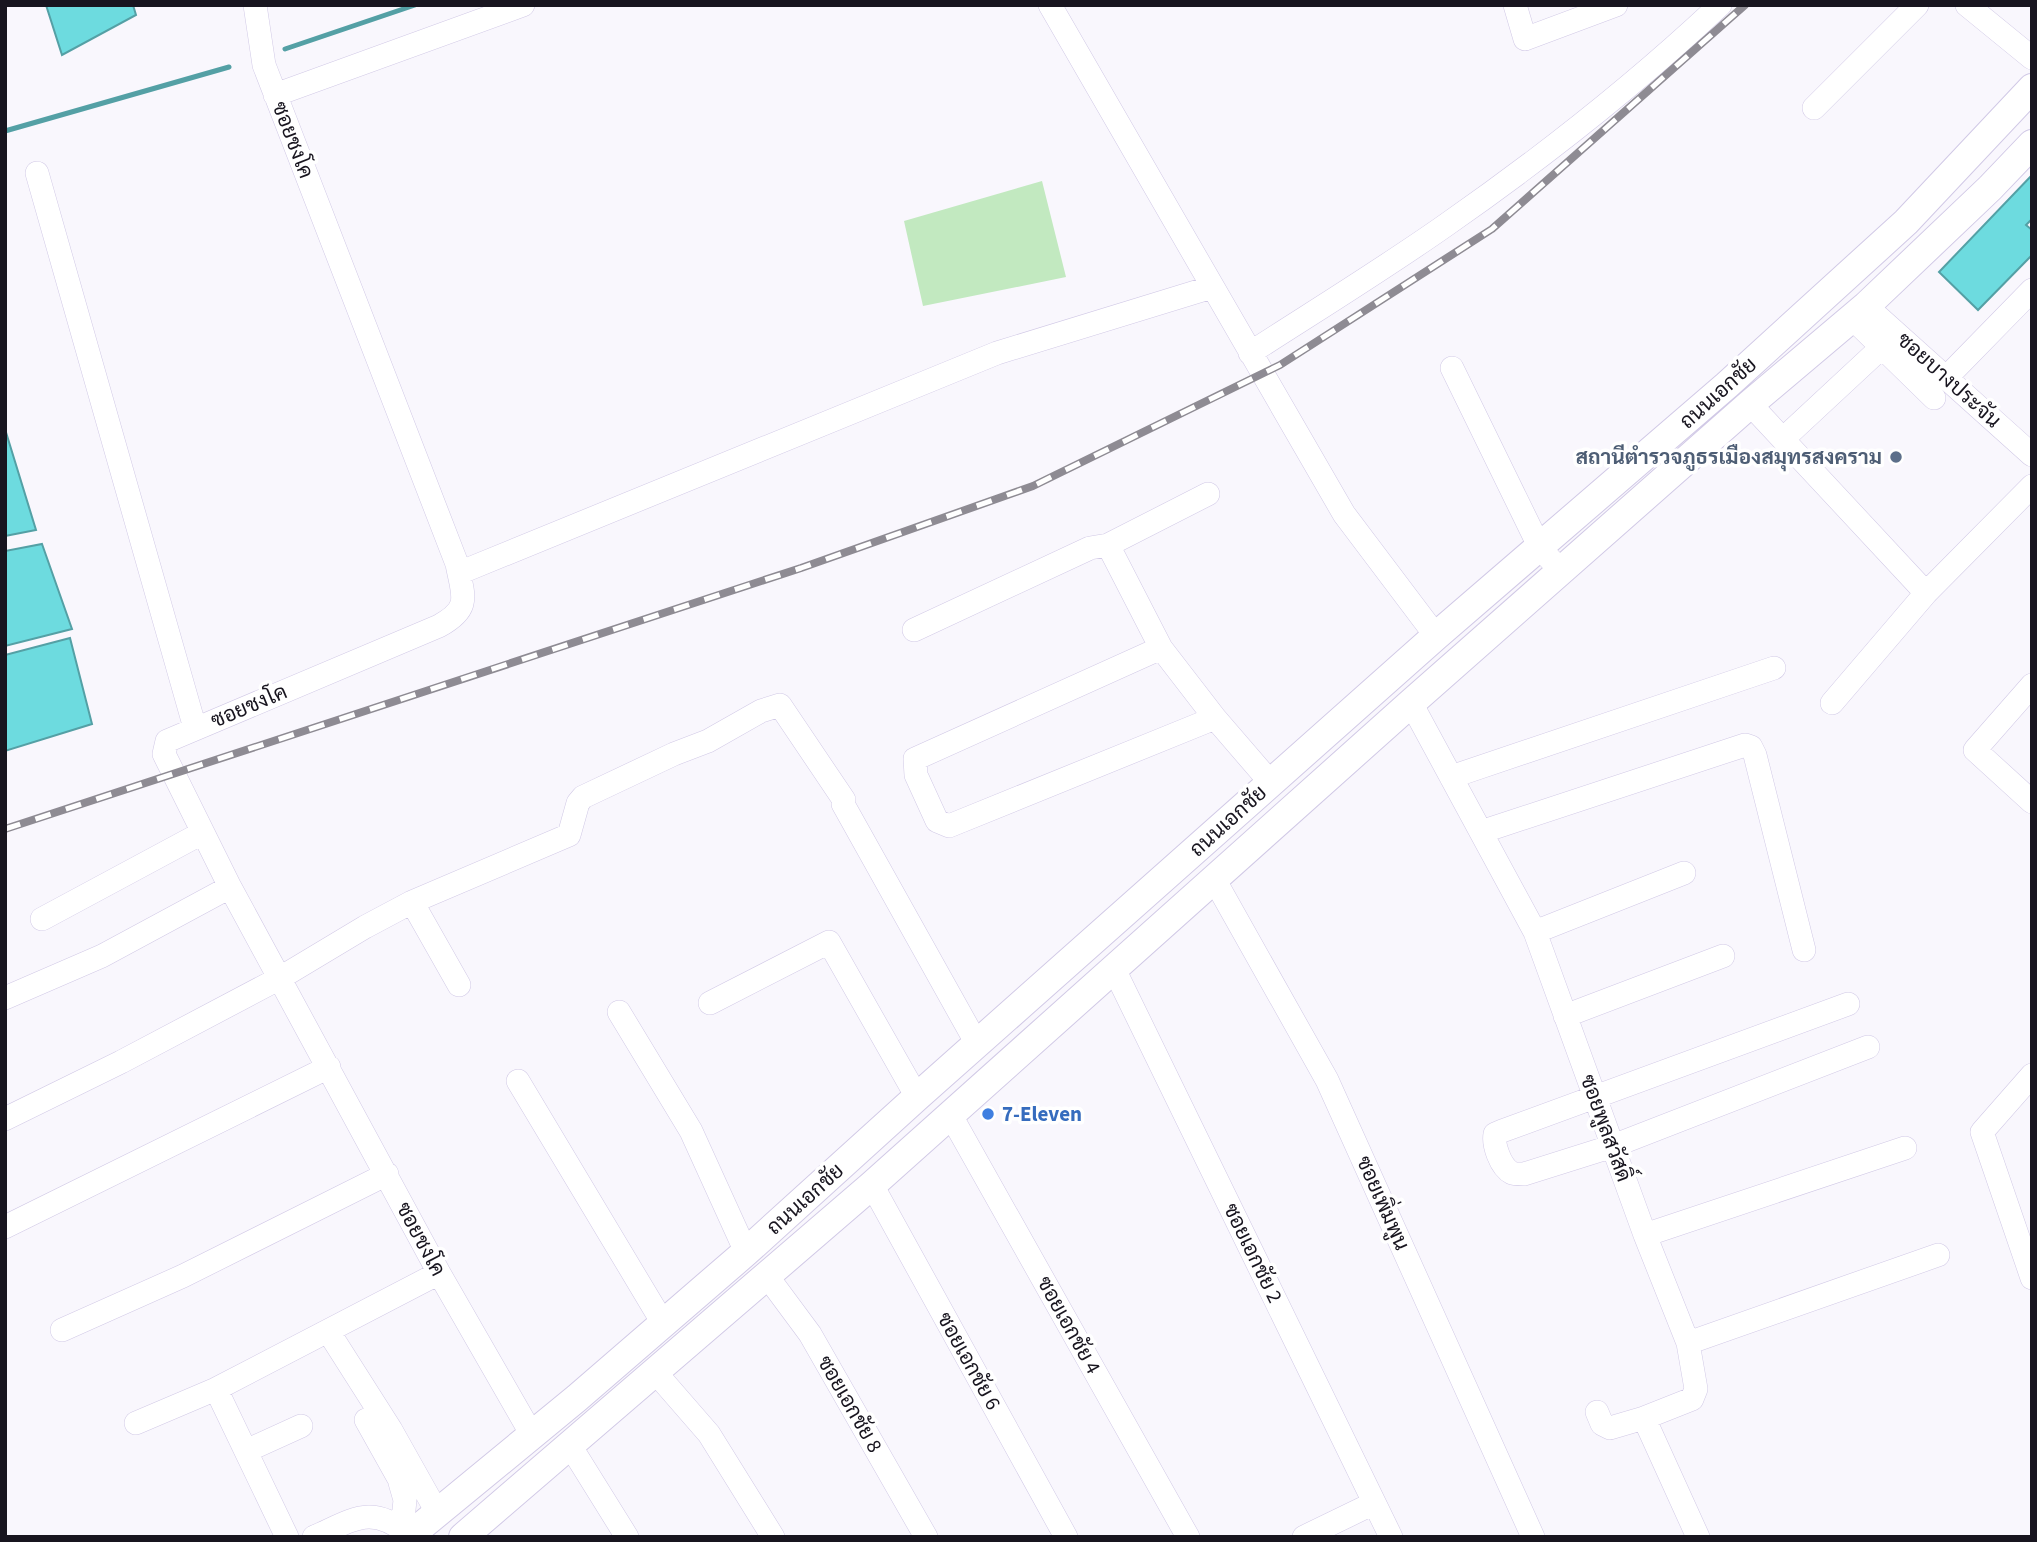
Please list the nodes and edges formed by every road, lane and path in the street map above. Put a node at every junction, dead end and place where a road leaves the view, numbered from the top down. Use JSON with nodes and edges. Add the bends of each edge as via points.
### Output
{"nodes":[{"id":1,"x":255,"y":5,"type":"edge"},
{"id":2,"x":523,"y":5,"type":"edge"},
{"id":3,"x":1050,"y":5,"type":"edge"},
{"id":4,"x":1515,"y":5,"type":"edge"},
{"id":5,"x":1616,"y":5,"type":"edge"},
{"id":6,"x":1720,"y":5,"type":"edge"},
{"id":7,"x":1917,"y":5,"type":"edge"},
{"id":8,"x":1967,"y":5,"type":"edge"},
{"id":9,"x":2032,"y":58,"type":"edge"},
{"id":10,"x":2032,"y":88,"type":"edge"},
{"id":11,"x":275,"y":95,"type":"junction"},
{"id":12,"x":1814,"y":107,"type":"dead end"},
{"id":13,"x":2032,"y":144,"type":"edge"},
{"id":14,"x":37,"y":173,"type":"dead end"},
{"id":15,"x":1212,"y":287,"type":"junction"},
{"id":16,"x":2032,"y":290,"type":"edge"},
{"id":17,"x":1859,"y":312,"type":"junction"},
{"id":18,"x":1882,"y":347,"type":"junction"},
{"id":19,"x":1250,"y":353,"type":"junction"},
{"id":20,"x":1452,"y":368,"type":"dead end"},
{"id":21,"x":1946,"y":377,"type":"junction"},
{"id":22,"x":1934,"y":398,"type":"dead end"},
{"id":23,"x":1750,"y":404,"type":"junction"},
{"id":24,"x":1783,"y":439,"type":"junction"},
{"id":25,"x":2032,"y":455,"type":"edge"},
{"id":26,"x":2032,"y":486,"type":"edge"},
{"id":27,"x":1208,"y":494,"type":"dead end"},
{"id":28,"x":1108,"y":545,"type":"junction"},
{"id":29,"x":1540,"y":548,"type":"junction"},
{"id":30,"x":1561,"y":571,"type":"junction"},
{"id":31,"x":459,"y":573,"type":"junction"},
{"id":32,"x":1926,"y":593,"type":"junction"},
{"id":33,"x":914,"y":631,"type":"dead end"},
{"id":34,"x":1436,"y":636,"type":"junction"},
{"id":35,"x":1161,"y":648,"type":"junction"},
{"id":36,"x":1774,"y":668,"type":"dead end"},
{"id":37,"x":2032,"y":685,"type":"edge"},
{"id":38,"x":1411,"y":703,"type":"junction"},
{"id":39,"x":1832,"y":704,"type":"dead end"},
{"id":40,"x":1214,"y":718,"type":"junction"},
{"id":41,"x":195,"y":729,"type":"junction"},
{"id":42,"x":1451,"y":777,"type":"junction"},
{"id":43,"x":1271,"y":783,"type":"junction"},
{"id":44,"x":2032,"y":802,"type":"edge"},
{"id":45,"x":1480,"y":832,"type":"junction"},
{"id":46,"x":202,"y":833,"type":"junction"},
{"id":47,"x":1684,"y":873,"type":"dead end"},
{"id":48,"x":1214,"y":879,"type":"junction"},
{"id":49,"x":230,"y":887,"type":"junction"},
{"id":50,"x":412,"y":902,"type":"junction"},
{"id":51,"x":42,"y":919,"type":"dead end"},
{"id":52,"x":1535,"y":932,"type":"junction"},
{"id":53,"x":1804,"y":950,"type":"dead end"},
{"id":54,"x":1723,"y":956,"type":"dead end"},
{"id":55,"x":1114,"y":969,"type":"junction"},
{"id":56,"x":280,"y":978,"type":"junction"},
{"id":57,"x":459,"y":985,"type":"dead end"},
{"id":58,"x":5,"y":998,"type":"edge"},
{"id":59,"x":710,"y":1003,"type":"dead end"},
{"id":60,"x":1848,"y":1004,"type":"dead end"},
{"id":61,"x":619,"y":1012,"type":"dead end"},
{"id":62,"x":1565,"y":1016,"type":"junction"},
{"id":63,"x":977,"y":1044,"type":"junction"},
{"id":64,"x":1868,"y":1047,"type":"dead end"},
{"id":65,"x":329,"y":1068,"type":"junction"},
{"id":66,"x":2032,"y":1075,"type":"edge"},
{"id":67,"x":517,"y":1081,"type":"dead end"},
{"id":68,"x":918,"y":1097,"type":"junction"},
{"id":69,"x":1595,"y":1097,"type":"junction"},
{"id":70,"x":950,"y":1114,"type":"junction"},
{"id":71,"x":5,"y":1119,"type":"edge"},
{"id":72,"x":1613,"y":1146,"type":"junction"},
{"id":73,"x":1905,"y":1148,"type":"dead end"},
{"id":74,"x":387,"y":1174,"type":"junction"},
{"id":75,"x":872,"y":1185,"type":"junction"},
{"id":76,"x":5,"y":1227,"type":"edge"},
{"id":77,"x":1645,"y":1235,"type":"junction"},
{"id":78,"x":746,"y":1252,"type":"junction"},
{"id":79,"x":1938,"y":1255,"type":"dead end"},
{"id":80,"x":439,"y":1273,"type":"junction"},
{"id":81,"x":767,"y":1276,"type":"junction"},
{"id":82,"x":2032,"y":1278,"type":"edge"},
{"id":83,"x":663,"y":1323,"type":"junction"},
{"id":84,"x":62,"y":1330,"type":"dead end"},
{"id":85,"x":328,"y":1331,"type":"junction"},
{"id":86,"x":1688,"y":1343,"type":"junction"},
{"id":87,"x":656,"y":1373,"type":"junction"},
{"id":88,"x":216,"y":1389,"type":"junction"},
{"id":89,"x":1597,"y":1412,"type":"dead end"},
{"id":90,"x":1644,"y":1418,"type":"junction"},
{"id":91,"x":366,"y":1420,"type":"dead end"},
{"id":92,"x":136,"y":1423,"type":"dead end"},
{"id":93,"x":301,"y":1426,"type":"dead end"},
{"id":94,"x":532,"y":1435,"type":"junction"},
{"id":95,"x":571,"y":1447,"type":"junction"},
{"id":96,"x":246,"y":1451,"type":"junction"},
{"id":97,"x":1374,"y":1503,"type":"junction"},
{"id":98,"x":437,"y":1512,"type":"junction"},
{"id":99,"x":406,"y":1534,"type":"edge"},
{"id":100,"x":287,"y":1537,"type":"edge"},
{"id":101,"x":314,"y":1537,"type":"edge"},
{"id":102,"x":463,"y":1537,"type":"edge"},
{"id":103,"x":627,"y":1537,"type":"edge"},
{"id":104,"x":773,"y":1537,"type":"edge"},
{"id":105,"x":926,"y":1537,"type":"edge"},
{"id":106,"x":1066,"y":1537,"type":"edge"},
{"id":107,"x":1188,"y":1537,"type":"edge"},
{"id":108,"x":1304,"y":1537,"type":"edge"},
{"id":109,"x":1391,"y":1537,"type":"edge"},
{"id":110,"x":1533,"y":1537,"type":"edge"},
{"id":111,"x":1698,"y":1537,"type":"edge"}],
"edges":[{"from":1,"to":11,"type":"street","name":"ซอยชงโค","via":[[264,65]]},
{"from":2,"to":11,"type":"street"},
{"from":3,"to":15,"type":"street"},
{"from":4,"to":5,"type":"street","via":[[1525,39]]},
{"from":6,"to":19,"type":"street","via":[[1583,123],[1446,225]]},
{"from":7,"to":12,"type":"street"},
{"from":8,"to":9,"type":"street"},
{"from":10,"to":29,"type":"main road","name":"ถนนเอกชัย","via":[[1906,222]]},
{"from":11,"to":31,"type":"street","name":"ซอยชงโค"},
{"from":13,"to":17,"type":"main road","name":"ถนนเอกชัย"},
{"from":14,"to":41,"type":"street"},
{"from":15,"to":19,"type":"street"},
{"from":15,"to":31,"type":"street","via":[[997,353]]},
{"from":16,"to":21,"type":"street"},
{"from":17,"to":18,"type":"street"},
{"from":17,"to":21,"type":"street","name":"ซอยบางประจัน"},
{"from":17,"to":23,"type":"main road","name":"ถนนเอกชัย"},
{"from":18,"to":22,"type":"street"},
{"from":18,"to":24,"type":"street"},
{"from":19,"to":34,"type":"street","via":[[1344,514]]},
{"from":20,"to":29,"type":"street"},
{"from":21,"to":25,"type":"street","name":"ซอยบางประจัน"},
{"from":23,"to":24,"type":"street"},
{"from":23,"to":30,"type":"main road","name":"ถนนเอกชัย"},
{"from":24,"to":32,"type":"street"},
{"from":26,"to":32,"type":"street"},
{"from":27,"to":28,"type":"street"},
{"from":28,"to":33,"type":"street","via":[[1090,548]]},
{"from":28,"to":35,"type":"street"},
{"from":29,"to":30,"type":"street"},
{"from":29,"to":34,"type":"main road","name":"ถนนเอกชัย"},
{"from":30,"to":38,"type":"main road","name":"ถนนเอกชัย"},
{"from":31,"to":41,"type":"street","name":"ซอยชงโค","via":[[464,599],[456,617]]},
{"from":32,"to":39,"type":"street"},
{"from":34,"to":43,"type":"main road","name":"ถนนเอกชัย"},
{"from":35,"to":40,"type":"street"},
{"from":35,"to":40,"type":"street","via":[[915,759],[916,775],[937,821],[949,826]]},
{"from":36,"to":42,"type":"street"},
{"from":37,"to":44,"type":"street","via":[[1975,750]]},
{"from":38,"to":42,"type":"street","name":"ซอยพูลสวัสดิ์"},
{"from":38,"to":48,"type":"main road","name":"ถนนเอกชัย"},
{"from":40,"to":43,"type":"street"},
{"from":41,"to":46,"type":"street","name":"ซอยชงโค","via":[[167,741],[164,754]]},
{"from":42,"to":45,"type":"street","name":"ซอยพูลสวัสดิ์"},
{"from":43,"to":63,"type":"main road","name":"ถนนเอกชัย"},
{"from":45,"to":52,"type":"street","name":"ซอยพูลสวัสดิ์"},
{"from":45,"to":53,"type":"street","via":[[1751,747]]},
{"from":46,"to":49,"type":"street","name":"ซอยชงโค"},
{"from":46,"to":51,"type":"street"},
{"from":47,"to":52,"type":"street"},
{"from":48,"to":55,"type":"main road","name":"ถนนเอกชัย"},
{"from":48,"to":110,"type":"street","name":"ซอยเพิ่มพูน","via":[[1327,1080]]},
{"from":49,"to":56,"type":"street","name":"ซอยชงโค"},
{"from":49,"to":58,"type":"street","via":[[102,956]]},
{"from":50,"to":56,"type":"street"},
{"from":50,"to":57,"type":"street"},
{"from":50,"to":63,"type":"street","via":[[569,835],[583,797],[780,705],[844,800]]},
{"from":52,"to":62,"type":"street","name":"ซอยพูลสวัสดิ์"},
{"from":54,"to":62,"type":"street"},
{"from":55,"to":70,"type":"main road","name":"ถนนเอกชัย"},
{"from":55,"to":97,"type":"street","name":"ซอยเอกชัย 2"},
{"from":56,"to":65,"type":"street","name":"ซอยชงโค"},
{"from":56,"to":71,"type":"street"},
{"from":59,"to":68,"type":"street","via":[[829,942]]},
{"from":60,"to":69,"type":"street"},
{"from":61,"to":78,"type":"street","via":[[691,1131]]},
{"from":62,"to":69,"type":"street","name":"ซอยพูลสวัสดิ์"},
{"from":63,"to":68,"type":"main road","name":"ถนนเอกชัย"},
{"from":64,"to":72,"type":"street"},
{"from":65,"to":74,"type":"street","name":"ซอยชงโค"},
{"from":65,"to":76,"type":"street"},
{"from":66,"to":82,"type":"street","via":[[1982,1132]]},
{"from":67,"to":83,"type":"street"},
{"from":68,"to":78,"type":"main road","name":"ถนนเอกชัย"},
{"from":69,"to":72,"type":"street","name":"ซอยพูลสวัสดิ์"},
{"from":69,"to":72,"type":"street","via":[[1502,1130],[1495,1134],[1494,1144],[1513,1174]]},
{"from":70,"to":75,"type":"main road","name":"ถนนเอกชัย"},
{"from":70,"to":107,"type":"street","name":"ซอยเอกชัย 4"},
{"from":72,"to":77,"type":"street","name":"ซอยพูลสวัสดิ์"},
{"from":73,"to":77,"type":"street"},
{"from":74,"to":80,"type":"street","name":"ซอยชงโค"},
{"from":74,"to":84,"type":"street","via":[[183,1276]]},
{"from":75,"to":81,"type":"main road","name":"ถนนเอกชัย"},
{"from":75,"to":106,"type":"street","name":"ซอยเอกชัย 6"},
{"from":77,"to":86,"type":"street","name":"ซอยพูลสวัสดิ์"},
{"from":78,"to":83,"type":"main road","name":"ถนนเอกชัย"},
{"from":79,"to":86,"type":"street"},
{"from":80,"to":85,"type":"street"},
{"from":80,"to":94,"type":"street","name":"ซอยชงโค"},
{"from":81,"to":87,"type":"main road","name":"ถนนเอกชัย"},
{"from":81,"to":105,"type":"street","name":"ซอยเอกชัย 8","via":[[810,1334]]},
{"from":83,"to":94,"type":"main road","name":"ถนนเอกชัย"},
{"from":85,"to":88,"type":"street"},
{"from":85,"to":98,"type":"street"},
{"from":86,"to":90,"type":"street","name":"ซอยพูลสวัสดิ์","via":[[1696,1389],[1692,1399]]},
{"from":87,"to":95,"type":"main road","name":"ถนนเอกชัย"},
{"from":87,"to":104,"type":"street","via":[[709,1434]]},
{"from":88,"to":92,"type":"street"},
{"from":88,"to":96,"type":"street"},
{"from":89,"to":90,"type":"street","via":[[1602,1424],[1610,1428]]},
{"from":90,"to":111,"type":"street"},
{"from":91,"to":99,"type":"street","via":[[399,1479]]},
{"from":93,"to":96,"type":"street"},
{"from":94,"to":98,"type":"main road","name":"ถนนเอกชัย"},
{"from":95,"to":102,"type":"main road","name":"ถนนเอกชัย"},
{"from":95,"to":103,"type":"street"},
{"from":96,"to":100,"type":"street"},
{"from":97,"to":108,"type":"street"},
{"from":97,"to":109,"type":"street","name":"ซอยเอกชัย 2"},
{"from":98,"to":99,"type":"main road","name":"ถนนเอกชัย"},
{"from":99,"to":101,"type":"street","via":[[377,1516]]}]}
